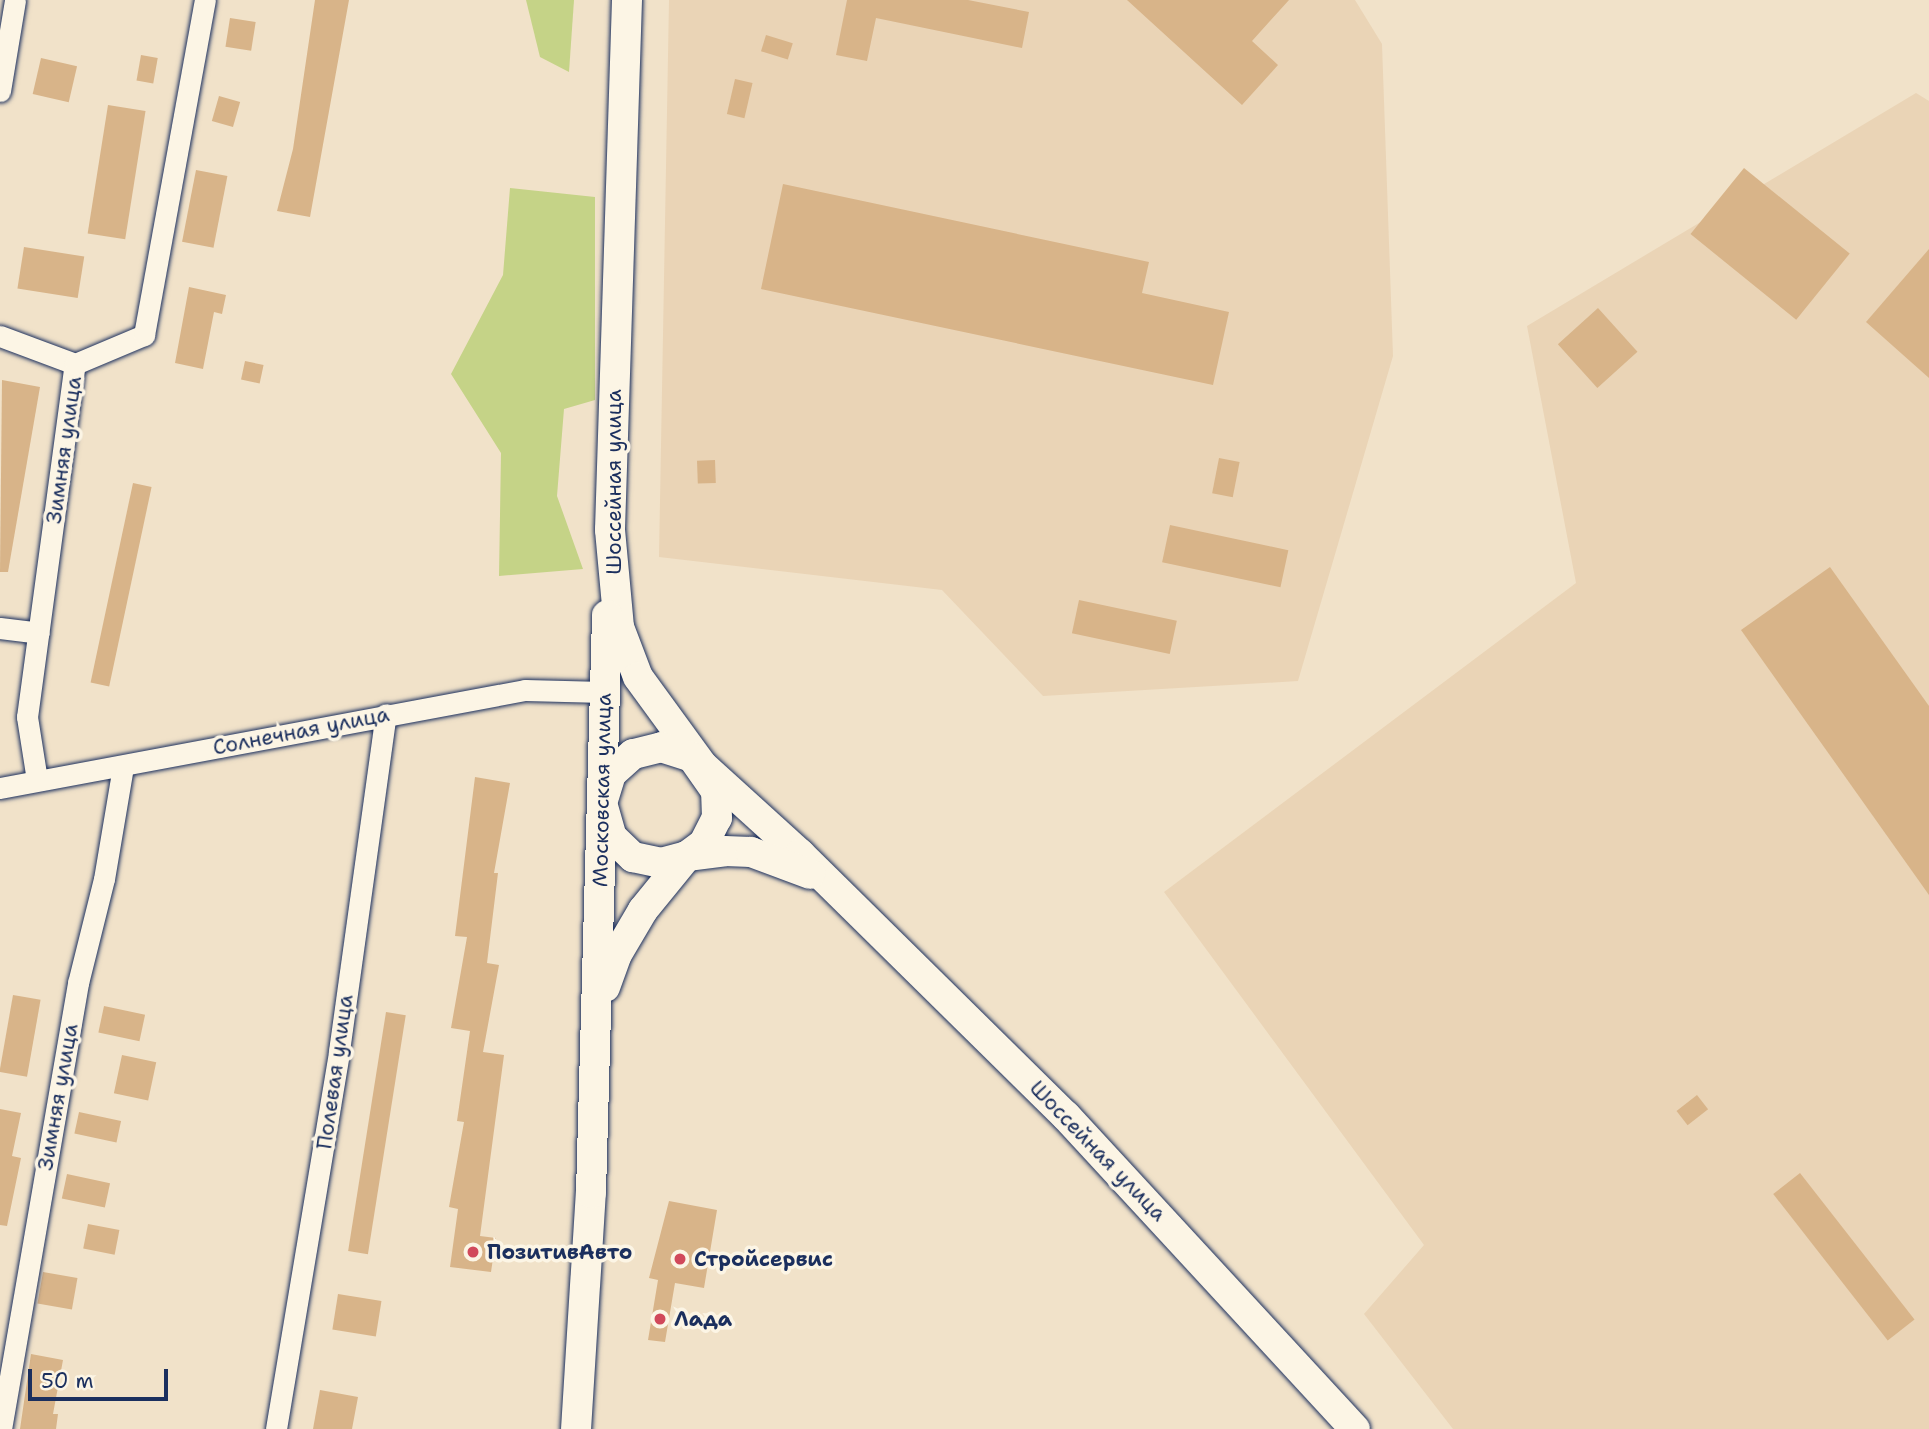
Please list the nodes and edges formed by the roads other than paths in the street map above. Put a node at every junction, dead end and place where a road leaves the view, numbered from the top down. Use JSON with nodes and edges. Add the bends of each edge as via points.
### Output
{"nodes":[{"id":1,"x":15,"y":0,"type":"edge"},
{"id":2,"x":205,"y":0,"type":"edge"},
{"id":3,"x":627,"y":0,"type":"edge"},
{"id":4,"x":0,"y":91,"type":"edge"},
{"id":5,"x":0,"y":335,"type":"edge"},
{"id":6,"x":75,"y":364,"type":"junction"},
{"id":7,"x":610,"y":530,"type":"junction"},
{"id":8,"x":0,"y":628,"type":"edge"},
{"id":9,"x":39,"y":633,"type":"junction"},
{"id":10,"x":604,"y":692,"type":"junction"},
{"id":11,"x":386,"y":714,"type":"junction"},
{"id":12,"x":703,"y":766,"type":"junction"},
{"id":13,"x":123,"y":767,"type":"junction"},
{"id":14,"x":37,"y":780,"type":"junction"},
{"id":15,"x":0,"y":788,"type":"edge"},
{"id":16,"x":602,"y":803,"type":"junction"},
{"id":17,"x":687,"y":856,"type":"junction"},
{"id":18,"x":829,"y":884,"type":"junction"},
{"id":19,"x":595,"y":1050,"type":"junction"},
{"id":20,"x":1,"y":1429,"type":"edge"},
{"id":21,"x":276,"y":1429,"type":"edge"},
{"id":22,"x":576,"y":1429,"type":"edge"},
{"id":23,"x":1355,"y":1429,"type":"edge"}],
"edges":[{"from":1,"to":4,"type":"street"},
{"from":2,"to":6,"type":"street","name":"Зимняя улица","via":[[144,335]]},
{"from":3,"to":7,"type":"main road","name":"Шоссейная улица"},
{"from":5,"to":6,"type":"street"},
{"from":6,"to":9,"type":"street","name":"Зимняя улица"},
{"from":7,"to":10,"type":"main road","name":"Московская улица"},
{"from":7,"to":12,"type":"main road","name":"Шоссейная улица","via":[[619,627],[627,653],[638,677]]},
{"from":8,"to":9,"type":"street"},
{"from":9,"to":14,"type":"street","name":"Зимняя улица","via":[[27,717]]},
{"from":10,"to":11,"type":"street","name":"Солнечная улица","via":[[524,690]]},
{"from":10,"to":16,"type":"main road","name":"Московская улица"},
{"from":11,"to":13,"type":"street","name":"Солнечная улица"},
{"from":11,"to":21,"type":"street","name":"Полевая улица","via":[[337,1064]]},
{"from":12,"to":16,"type":"main road","via":[[678,750],[648,748],[633,754],[611,774]]},
{"from":12,"to":17,"type":"main road","name":"Московская улица","via":[[716,791],[716,818],[704,843]]},
{"from":12,"to":18,"type":"main road","name":"Шоссейная улица"},
{"from":13,"to":14,"type":"street","name":"Солнечная улица"},
{"from":13,"to":20,"type":"street","name":"Зимняя улица","via":[[104,879],[78,983]]},
{"from":14,"to":15,"type":"street","name":"Солнечная улица"},
{"from":16,"to":17,"type":"main road","via":[[612,837],[633,856],[661,863]]},
{"from":16,"to":19,"type":"main road","name":"Московская улица"},
{"from":17,"to":18,"type":"main road","name":"Шоссейная улица","via":[[751,852],[795,866]]},
{"from":17,"to":19,"type":"main road","name":"Московская улица","via":[[643,910],[616,956],[599,1012]]},
{"from":18,"to":23,"type":"main road","name":"Шоссейная улица","via":[[1066,1116]]},
{"from":19,"to":22,"type":"main road","name":"Московская улица","via":[[587,1284]]}]}
